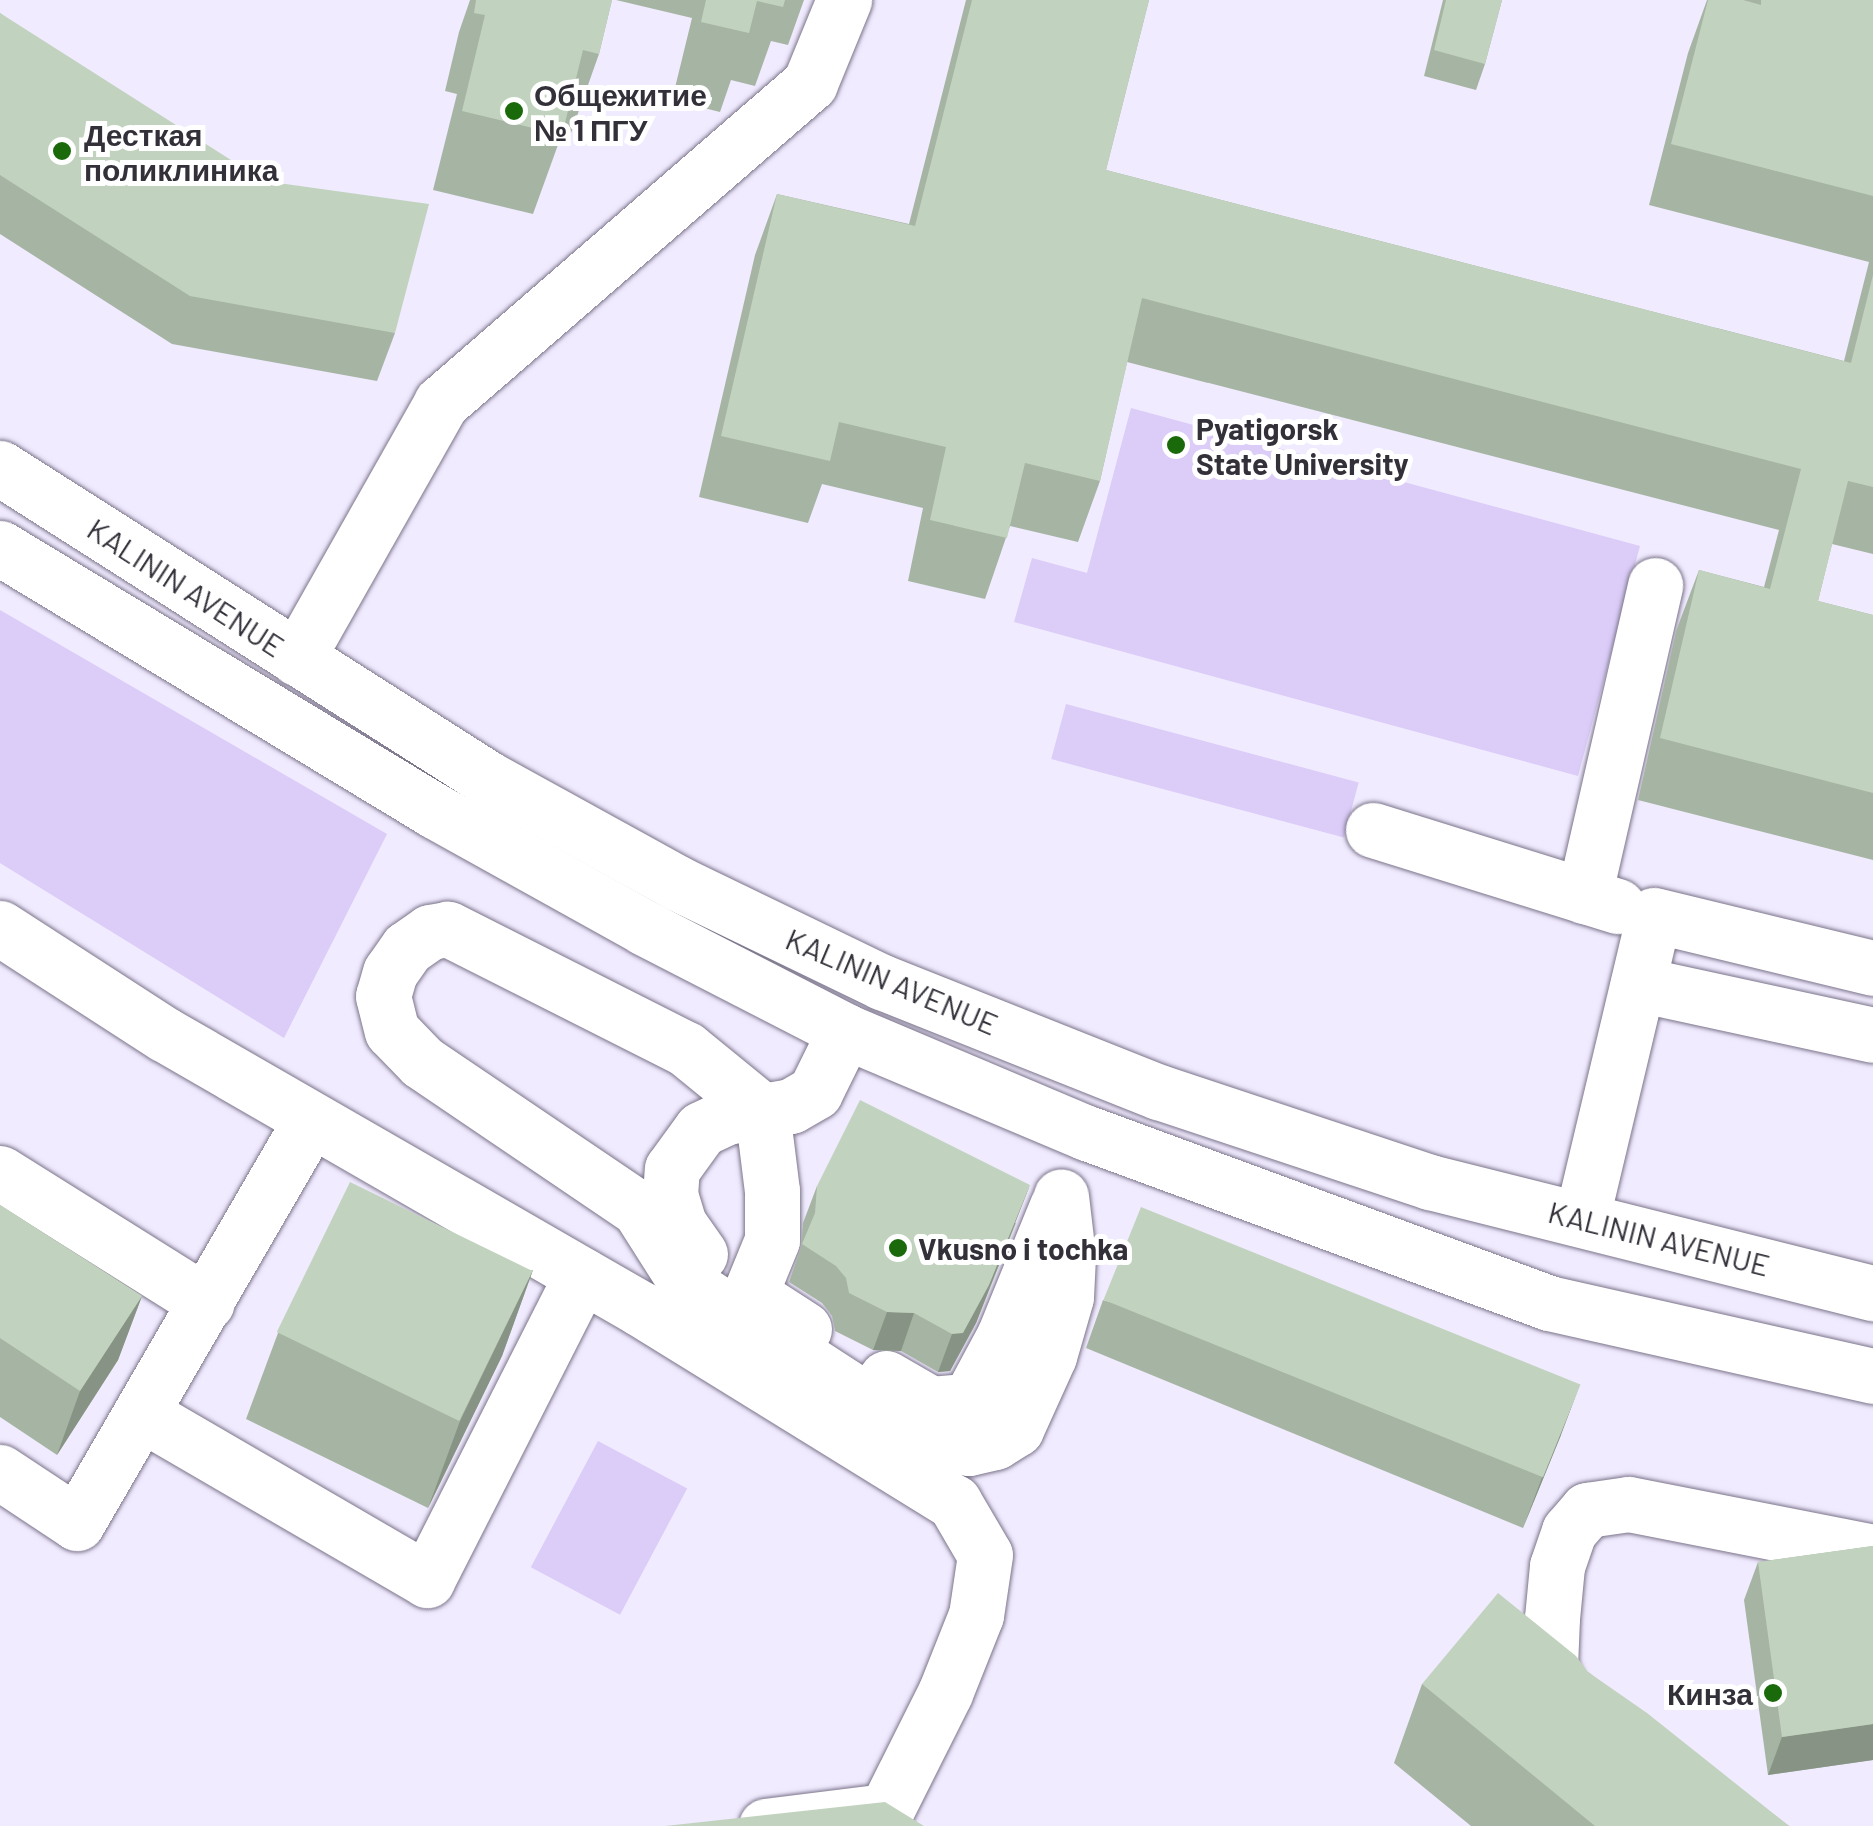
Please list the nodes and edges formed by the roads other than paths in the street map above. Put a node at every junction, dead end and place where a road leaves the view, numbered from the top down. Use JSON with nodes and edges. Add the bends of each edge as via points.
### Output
{"nodes":[{"id":1,"x":844,"y":0,"type":"edge"},
{"id":2,"x":0,"y":468,"type":"edge"},
{"id":3,"x":0,"y":548,"type":"edge"},
{"id":4,"x":1656,"y":585,"type":"dead end"},
{"id":5,"x":297,"y":658,"type":"junction"},
{"id":6,"x":1373,"y":830,"type":"dead end"},
{"id":7,"x":1584,"y":896,"type":"junction"},
{"id":8,"x":1654,"y":915,"type":"junction"},
{"id":9,"x":0,"y":928,"type":"edge"},
{"id":10,"x":1873,"y":968,"type":"edge"},
{"id":11,"x":1638,"y":984,"type":"junction"},
{"id":12,"x":845,"y":1032,"type":"junction"},
{"id":13,"x":1873,"y":1036,"type":"edge"},
{"id":14,"x":762,"y":1111,"type":"junction"},
{"id":15,"x":311,"y":1120,"type":"junction"},
{"id":16,"x":1088,"y":1132,"type":"junction"},
{"id":17,"x":0,"y":1173,"type":"edge"},
{"id":18,"x":1061,"y":1196,"type":"junction"},
{"id":19,"x":1582,"y":1217,"type":"junction"},
{"id":20,"x":582,"y":1276,"type":"junction"},
{"id":21,"x":1873,"y":1293,"type":"edge"},
{"id":22,"x":750,"y":1294,"type":"junction"},
{"id":23,"x":207,"y":1303,"type":"junction"},
{"id":24,"x":1873,"y":1376,"type":"edge"},
{"id":25,"x":142,"y":1414,"type":"junction"},
{"id":26,"x":0,"y":1472,"type":"edge"},
{"id":27,"x":1873,"y":1552,"type":"edge"},
{"id":28,"x":1603,"y":1744,"type":"edge"},
{"id":29,"x":899,"y":1819,"type":"edge"},
{"id":30,"x":766,"y":1826,"type":"edge"}],
"edges":[{"from":1,"to":5,"type":"main road","via":[[810,82],[440,402]]},
{"from":2,"to":5,"type":"main road","name":"KALININ AVENUE"},
{"from":3,"to":12,"type":"main road","name":"KALININ AVENUE","via":[[435,812]]},
{"from":4,"to":7,"type":"main road"},
{"from":5,"to":19,"type":"main road","name":"KALININ AVENUE","via":[[488,778],[660,874],[882,982],[1159,1092],[1430,1182]]},
{"from":6,"to":7,"type":"main road"},
{"from":7,"to":8,"type":"main road"},
{"from":8,"to":10,"type":"main road"},
{"from":8,"to":11,"type":"main road"},
{"from":9,"to":15,"type":"main road"},
{"from":11,"to":13,"type":"main road"},
{"from":11,"to":19,"type":"main road"},
{"from":12,"to":14,"type":"main road","via":[[815,1092],[791,1106]]},
{"from":12,"to":16,"type":"main road","name":"KALININ AVENUE"},
{"from":14,"to":18,"type":"main road","via":[[686,1049],[448,929],[407,948],[390,972],[383,996],[392,1031],[422,1062],[639,1209],[686,1283],[943,1443],[968,1448],[1016,1429],[1066,1298]]},
{"from":14,"to":22,"type":"main road","via":[[772,1240]]},
{"from":14,"to":22,"type":"main road","via":[[701,1129],[672,1169],[670,1196],[692,1246]]},
{"from":15,"to":20,"type":"main road"},
{"from":15,"to":23,"type":"main road"},
{"from":16,"to":18,"type":"main road"},
{"from":16,"to":24,"type":"main road","name":"KALININ AVENUE","via":[[1549,1302]]},
{"from":17,"to":23,"type":"main road"},
{"from":18,"to":22,"type":"main road","via":[[1004,1336],[968,1401],[931,1404]]},
{"from":19,"to":21,"type":"main road","name":"KALININ AVENUE"},
{"from":20,"to":25,"type":"main road","via":[[428,1580]]},
{"from":20,"to":29,"type":"main road","via":[[954,1502],[970,1528],[984,1555],[976,1614]]},
{"from":23,"to":25,"type":"main road"},
{"from":25,"to":26,"type":"main road","via":[[77,1523]]},
{"from":27,"to":28,"type":"main road","via":[[1629,1504],[1587,1510],[1556,1566],[1550,1666],[1578,1725]]},
{"from":29,"to":30,"type":"main road"}]}
